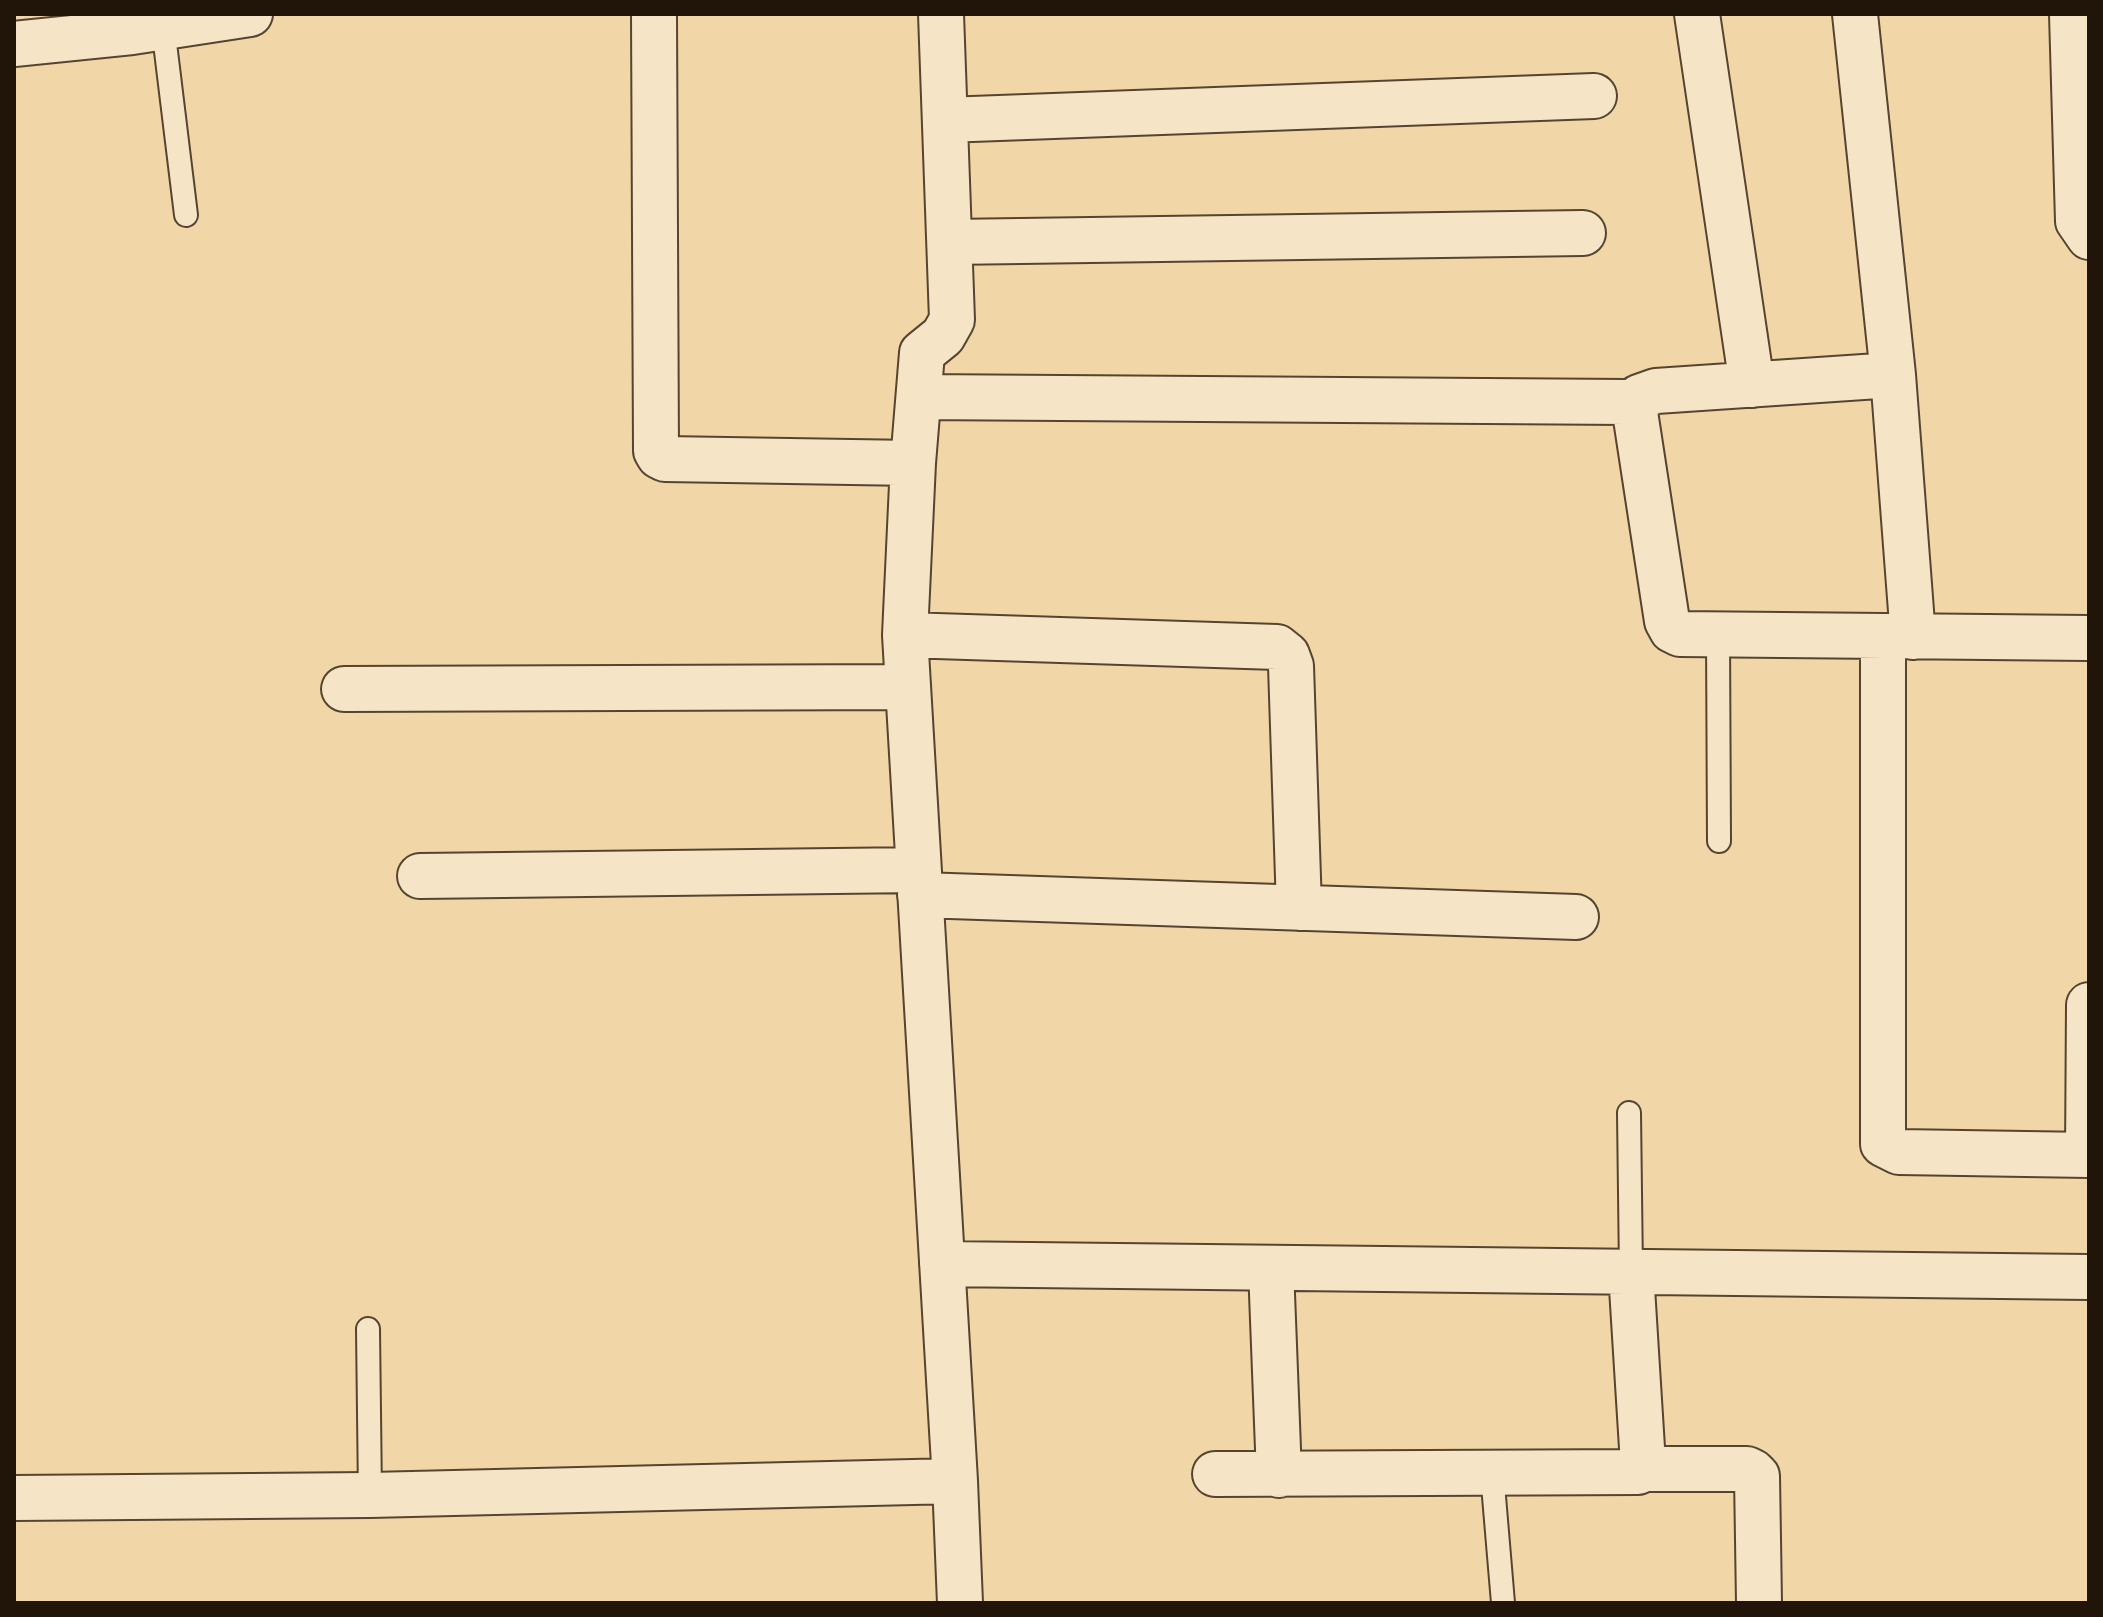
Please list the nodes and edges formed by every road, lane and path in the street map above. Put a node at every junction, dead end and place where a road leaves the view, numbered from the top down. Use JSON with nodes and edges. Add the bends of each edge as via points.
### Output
{"nodes":[{"id":1,"x":250,"y":14,"type":"edge"},
{"id":2,"x":654,"y":14,"type":"edge"},
{"id":3,"x":941,"y":14,"type":"edge"},
{"id":4,"x":1697,"y":14,"type":"edge"},
{"id":5,"x":1855,"y":14,"type":"edge"},
{"id":6,"x":2072,"y":14,"type":"edge"},
{"id":7,"x":141,"y":24,"type":"edge"},
{"id":8,"x":14,"y":44,"type":"edge"},
{"id":9,"x":1594,"y":96,"type":"dead end"},
{"id":10,"x":945,"y":120,"type":"junction"},
{"id":11,"x":186,"y":215,"type":"dead end"},
{"id":12,"x":1583,"y":233,"type":"dead end"},
{"id":13,"x":2089,"y":237,"type":"edge"},
{"id":14,"x":950,"y":242,"type":"junction"},
{"id":15,"x":1893,"y":375,"type":"junction"},
{"id":16,"x":1752,"y":385,"type":"junction"},
{"id":17,"x":920,"y":397,"type":"junction"},
{"id":18,"x":1632,"y":404,"type":"junction"},
{"id":19,"x":913,"y":463,"type":"junction"},
{"id":20,"x":905,"y":635,"type":"junction"},
{"id":21,"x":1718,"y":635,"type":"junction"},
{"id":22,"x":1898,"y":637,"type":"junction"},
{"id":23,"x":2089,"y":638,"type":"edge"},
{"id":24,"x":907,"y":687,"type":"junction"},
{"id":25,"x":344,"y":689,"type":"dead end"},
{"id":26,"x":1719,"y":841,"type":"dead end"},
{"id":27,"x":420,"y":876,"type":"dead end"},
{"id":28,"x":919,"y":883,"type":"junction"},
{"id":29,"x":1299,"y":908,"type":"junction"},
{"id":30,"x":1576,"y":917,"type":"dead end"},
{"id":31,"x":2089,"y":1005,"type":"edge"},
{"id":32,"x":1629,"y":1113,"type":"dead end"},
{"id":33,"x":2088,"y":1155,"type":"edge"},
{"id":34,"x":942,"y":1264,"type":"junction"},
{"id":35,"x":1271,"y":1268,"type":"junction"},
{"id":36,"x":1631,"y":1272,"type":"junction"},
{"id":37,"x":2089,"y":1277,"type":"edge"},
{"id":38,"x":368,"y":1329,"type":"dead end"},
{"id":39,"x":1642,"y":1469,"type":"junction"},
{"id":40,"x":1492,"y":1473,"type":"junction"},
{"id":41,"x":1215,"y":1474,"type":"dead end"},
{"id":42,"x":1279,"y":1475,"type":"junction"},
{"id":43,"x":955,"y":1481,"type":"junction"},
{"id":44,"x":370,"y":1495,"type":"junction"},
{"id":45,"x":14,"y":1498,"type":"edge"},
{"id":46,"x":960,"y":1603,"type":"edge"},
{"id":47,"x":1503,"y":1603,"type":"edge"},
{"id":48,"x":1759,"y":1603,"type":"edge"}],
"edges":[{"from":1,"to":7,"type":"street"},
{"from":2,"to":19,"type":"street","via":[[656,451],[665,459]]},
{"from":3,"to":10,"type":"street"},
{"from":4,"to":16,"type":"street"},
{"from":5,"to":15,"type":"street"},
{"from":6,"to":13,"type":"street","via":[[2078,221]]},
{"from":7,"to":8,"type":"street"},
{"from":7,"to":11,"type":"lane"},
{"from":9,"to":10,"type":"street"},
{"from":10,"to":14,"type":"street"},
{"from":12,"to":14,"type":"street"},
{"from":14,"to":17,"type":"street","via":[[952,320],[943,336],[922,353]]},
{"from":15,"to":16,"type":"street"},
{"from":15,"to":22,"type":"street"},
{"from":16,"to":18,"type":"street","via":[[1656,391]]},
{"from":17,"to":18,"type":"street"},
{"from":17,"to":19,"type":"street"},
{"from":18,"to":21,"type":"street","via":[[1667,621],[1680,634]]},
{"from":19,"to":20,"type":"street"},
{"from":20,"to":24,"type":"street"},
{"from":20,"to":29,"type":"street","via":[[1284,651],[1291,666]]},
{"from":21,"to":22,"type":"street"},
{"from":21,"to":26,"type":"lane"},
{"from":22,"to":23,"type":"street"},
{"from":22,"to":33,"type":"street","via":[[1883,1144],[1899,1152]]},
{"from":24,"to":25,"type":"street"},
{"from":24,"to":28,"type":"street"},
{"from":27,"to":28,"type":"street"},
{"from":28,"to":29,"type":"street"},
{"from":28,"to":34,"type":"street"},
{"from":29,"to":30,"type":"street"},
{"from":31,"to":33,"type":"street"},
{"from":32,"to":36,"type":"lane"},
{"from":34,"to":35,"type":"street"},
{"from":34,"to":43,"type":"street"},
{"from":35,"to":36,"type":"street"},
{"from":35,"to":42,"type":"street"},
{"from":36,"to":37,"type":"street"},
{"from":36,"to":39,"type":"street"},
{"from":38,"to":44,"type":"lane"},
{"from":39,"to":40,"type":"street"},
{"from":39,"to":48,"type":"street","via":[[1747,1469],[1757,1476]]},
{"from":40,"to":42,"type":"street"},
{"from":40,"to":47,"type":"lane"},
{"from":41,"to":42,"type":"street"},
{"from":43,"to":44,"type":"street"},
{"from":43,"to":46,"type":"street"},
{"from":44,"to":45,"type":"street"}]}
